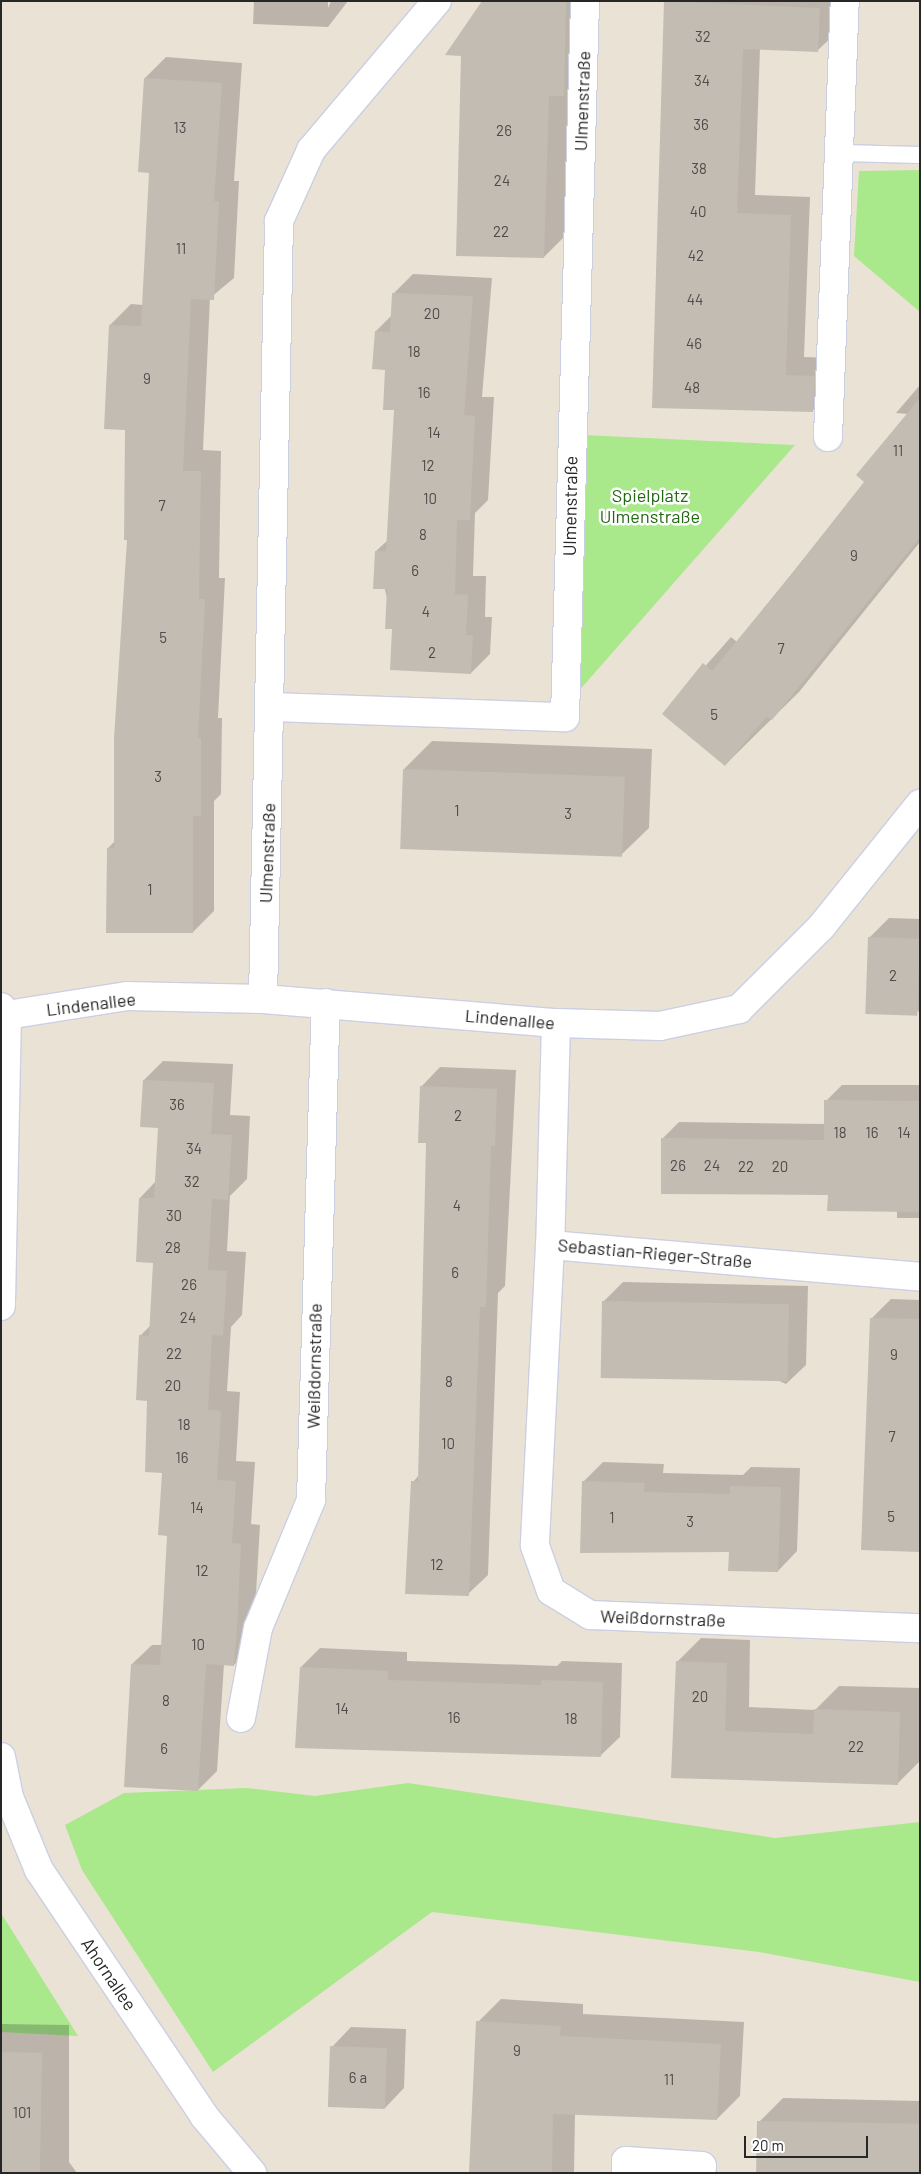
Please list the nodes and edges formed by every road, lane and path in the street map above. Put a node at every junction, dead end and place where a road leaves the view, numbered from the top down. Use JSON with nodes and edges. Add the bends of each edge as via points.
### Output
{"nodes":[{"id":1,"x":437,"y":1,"type":"edge"},
{"id":2,"x":585,"y":1,"type":"edge"},
{"id":3,"x":845,"y":1,"type":"edge"},
{"id":4,"x":842,"y":153,"type":"junction"},
{"id":5,"x":920,"y":155,"type":"edge"},
{"id":6,"x":828,"y":437,"type":"dead end"},
{"id":7,"x":272,"y":707,"type":"junction"},
{"id":8,"x":920,"y":804,"type":"edge"},
{"id":9,"x":263,"y":999,"type":"junction"},
{"id":10,"x":326,"y":1002,"type":"junction"},
{"id":11,"x":4,"y":1011,"type":"edge"},
{"id":12,"x":556,"y":1023,"type":"junction"},
{"id":13,"x":3,"y":1237,"type":"edge"},
{"id":14,"x":550,"y":1245,"type":"junction"},
{"id":15,"x":920,"y":1277,"type":"edge"},
{"id":16,"x":1,"y":1306,"type":"edge"},
{"id":17,"x":920,"y":1628,"type":"edge"},
{"id":18,"x":241,"y":1718,"type":"dead end"},
{"id":19,"x":1,"y":1757,"type":"edge"},
{"id":20,"x":5,"y":1797,"type":"edge"},
{"id":21,"x":252,"y":2173,"type":"edge"},
{"id":22,"x":626,"y":2173,"type":"edge"},
{"id":23,"x":702,"y":2173,"type":"edge"}],
"edges":[{"from":1,"to":7,"type":"street","name":"Ulmenstraße","via":[[311,150],[279,221]]},
{"from":2,"to":7,"type":"street","name":"Ulmenstraße","via":[[565,717]]},
{"from":3,"to":4,"type":"street"},
{"from":4,"to":5,"type":"lane"},
{"from":4,"to":6,"type":"street"},
{"from":7,"to":9,"type":"street","name":"Ulmenstraße"},
{"from":8,"to":12,"type":"street","name":"Lindenallee","via":[[821,927],[739,1009],[660,1026]]},
{"from":9,"to":10,"type":"street","name":"Lindenallee"},
{"from":9,"to":11,"type":"street","name":"Lindenallee","via":[[127,996]]},
{"from":10,"to":12,"type":"street","name":"Lindenallee"},
{"from":10,"to":18,"type":"street","name":"Weißdornstraße","via":[[311,1500],[258,1628]]},
{"from":11,"to":13,"type":"street"},
{"from":12,"to":14,"type":"street","name":"Sebastian-Rieger-Straße"},
{"from":13,"to":16,"type":"street"},
{"from":14,"to":15,"type":"street","name":"Sebastian-Rieger-Straße"},
{"from":14,"to":17,"type":"street","name":"Weißdornstraße","via":[[535,1546],[551,1591],[590,1615]]},
{"from":19,"to":20,"type":"street","name":"Ahornallee"},
{"from":20,"to":21,"type":"street","name":"Ahornallee","via":[[39,1870],[204,2116]]},
{"from":22,"to":23,"type":"street","via":[[626,2160],[702,2166]]}]}
